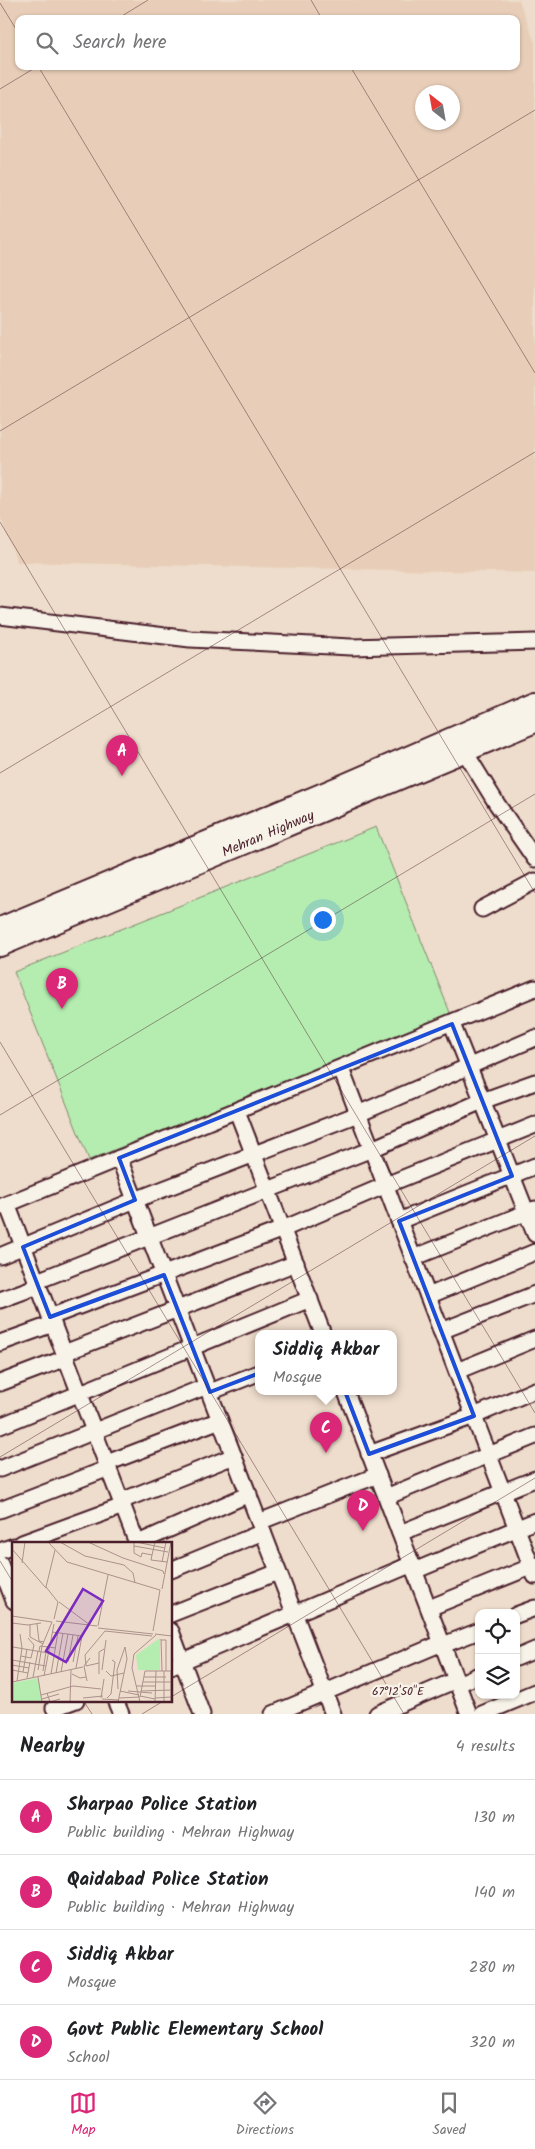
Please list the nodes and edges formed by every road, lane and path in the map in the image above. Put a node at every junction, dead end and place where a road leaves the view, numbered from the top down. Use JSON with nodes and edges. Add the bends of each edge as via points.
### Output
{"nodes":[{"id":1,"x":0,"y":616,"type":"edge"},
{"id":2,"x":535,"y":642,"type":"edge"},
{"id":3,"x":535,"y":702,"type":"edge"},
{"id":4,"x":535,"y":722,"type":"edge"},
{"id":5,"x":465,"y":752,"type":"junction"},
{"id":6,"x":535,"y":859,"type":"edge"},
{"id":7,"x":535,"y":881,"type":"edge"},
{"id":8,"x":482,"y":910,"type":"dead end"},
{"id":9,"x":0,"y":928,"type":"edge"},
{"id":10,"x":0,"y":946,"type":"edge"},
{"id":11,"x":535,"y":988,"type":"edge"},
{"id":12,"x":452,"y":1024,"type":"junction"},
{"id":13,"x":535,"y":1038,"type":"edge"},
{"id":14,"x":469,"y":1066,"type":"junction"},
{"id":15,"x":341,"y":1069,"type":"junction"},
{"id":16,"x":535,"y":1082,"type":"edge"},
{"id":17,"x":482,"y":1101,"type":"junction"},
{"id":18,"x":237,"y":1111,"type":"junction"},
{"id":19,"x":358,"y":1114,"type":"junction"},
{"id":20,"x":535,"y":1125,"type":"edge"},
{"id":21,"x":498,"y":1140,"type":"junction"},
{"id":22,"x":372,"y":1149,"type":"junction"},
{"id":23,"x":253,"y":1153,"type":"junction"},
{"id":24,"x":119,"y":1158,"type":"junction"},
{"id":25,"x":535,"y":1166,"type":"edge"},
{"id":26,"x":512,"y":1176,"type":"junction"},
{"id":27,"x":386,"y":1185,"type":"junction"},
{"id":28,"x":268,"y":1190,"type":"junction"},
{"id":29,"x":135,"y":1200,"type":"junction"},
{"id":30,"x":4,"y":1206,"type":"edge"},
{"id":31,"x":531,"y":1211,"type":"edge"},
{"id":32,"x":399,"y":1221,"type":"junction"},
{"id":33,"x":283,"y":1230,"type":"junction"},
{"id":34,"x":535,"y":1234,"type":"edge"},
{"id":35,"x":150,"y":1238,"type":"junction"},
{"id":36,"x":23,"y":1247,"type":"junction"},
{"id":37,"x":535,"y":1252,"type":"edge"},
{"id":38,"x":0,"y":1256,"type":"edge"},
{"id":39,"x":413,"y":1258,"type":"junction"},
{"id":40,"x":296,"y":1263,"type":"junction"},
{"id":41,"x":164,"y":1275,"type":"junction"},
{"id":42,"x":37,"y":1284,"type":"junction"},
{"id":43,"x":535,"y":1294,"type":"edge"},
{"id":44,"x":428,"y":1296,"type":"junction"},
{"id":45,"x":310,"y":1299,"type":"junction"},
{"id":46,"x":0,"y":1300,"type":"edge"},
{"id":47,"x":177,"y":1309,"type":"junction"},
{"id":48,"x":52,"y":1321,"type":"junction"},
{"id":49,"x":322,"y":1330,"type":"edge"},
{"id":50,"x":441,"y":1331,"type":"junction"},
{"id":51,"x":535,"y":1339,"type":"edge"},
{"id":52,"x":0,"y":1343,"type":"edge"},
{"id":53,"x":192,"y":1346,"type":"junction"},
{"id":54,"x":65,"y":1356,"type":"junction"},
{"id":55,"x":457,"y":1371,"type":"junction"},
{"id":56,"x":255,"y":1375,"type":"edge"},
{"id":57,"x":0,"y":1383,"type":"edge"},
{"id":58,"x":208,"y":1389,"type":"junction"},
{"id":59,"x":535,"y":1390,"type":"edge"},
{"id":60,"x":80,"y":1394,"type":"junction"},
{"id":61,"x":347,"y":1395,"type":"edge"},
{"id":62,"x":474,"y":1416,"type":"junction"},
{"id":63,"x":220,"y":1420,"type":"junction"},
{"id":64,"x":0,"y":1426,"type":"edge"},
{"id":65,"x":94,"y":1430,"type":"junction"},
{"id":66,"x":535,"y":1436,"type":"edge"},
{"id":67,"x":369,"y":1454,"type":"junction"},
{"id":68,"x":489,"y":1454,"type":"junction"},
{"id":69,"x":234,"y":1456,"type":"junction"},
{"id":70,"x":108,"y":1466,"type":"junction"},
{"id":71,"x":0,"y":1469,"type":"edge"},
{"id":72,"x":378,"y":1475,"type":"junction"},
{"id":73,"x":535,"y":1479,"type":"edge"},
{"id":74,"x":503,"y":1492,"type":"junction"},
{"id":75,"x":249,"y":1494,"type":"junction"},
{"id":76,"x":386,"y":1497,"type":"junction"},
{"id":77,"x":122,"y":1503,"type":"junction"},
{"id":78,"x":0,"y":1510,"type":"edge"},
{"id":79,"x":535,"y":1522,"type":"edge"},
{"id":80,"x":261,"y":1527,"type":"junction"},
{"id":81,"x":517,"y":1529,"type":"junction"},
{"id":82,"x":400,"y":1533,"type":"junction"},
{"id":83,"x":24,"y":1542,"type":"edge"},
{"id":84,"x":137,"y":1542,"type":"edge"},
{"id":85,"x":139,"y":1542,"type":"edge"},
{"id":86,"x":12,"y":1547,"type":"edge"},
{"id":87,"x":0,"y":1551,"type":"edge"},
{"id":88,"x":0,"y":1564,"type":"edge"},
{"id":89,"x":413,"y":1568,"type":"junction"},
{"id":90,"x":172,"y":1570,"type":"edge"},
{"id":91,"x":534,"y":1570,"type":"edge"},
{"id":92,"x":278,"y":1572,"type":"junction"},
{"id":93,"x":9,"y":1593,"type":"edge"},
{"id":94,"x":429,"y":1608,"type":"junction"},
{"id":95,"x":535,"y":1608,"type":"edge"},
{"id":96,"x":172,"y":1614,"type":"edge"},
{"id":97,"x":294,"y":1614,"type":"junction"},
{"id":98,"x":520,"y":1614,"type":"edge"},
{"id":99,"x":475,"y":1632,"type":"edge"},
{"id":100,"x":172,"y":1636,"type":"edge"},
{"id":101,"x":442,"y":1644,"type":"junction"},
{"id":102,"x":535,"y":1650,"type":"edge"},
{"id":103,"x":520,"y":1656,"type":"edge"},
{"id":104,"x":177,"y":1664,"type":"edge"},
{"id":105,"x":475,"y":1676,"type":"edge"},
{"id":106,"x":457,"y":1682,"type":"junction"},
{"id":107,"x":535,"y":1692,"type":"edge"},
{"id":108,"x":324,"y":1694,"type":"junction"},
{"id":109,"x":70,"y":1702,"type":"edge"},
{"id":110,"x":117,"y":1702,"type":"edge"},
{"id":111,"x":54,"y":1707,"type":"edge"},
{"id":112,"x":517,"y":1707,"type":"edge"},
{"id":113,"x":121,"y":1714,"type":"edge"},
{"id":114,"x":202,"y":1714,"type":"edge"},
{"id":115,"x":273,"y":1714,"type":"edge"},
{"id":116,"x":333,"y":1714,"type":"edge"},
{"id":117,"x":377,"y":1714,"type":"edge"},
{"id":118,"x":469,"y":1714,"type":"edge"},
{"id":119,"x":482,"y":1714,"type":"edge"}],
"edges":[{"from":1,"to":2,"type":"street","via":[[190,639],[351,647]]},
{"from":3,"to":9,"type":"main road"},
{"from":4,"to":5,"type":"main road","name":"Mehran Highway"},
{"from":5,"to":6,"type":"street"},
{"from":5,"to":10,"type":"main road","name":"Mehran Highway"},
{"from":7,"to":8,"type":"street"},
{"from":11,"to":12,"type":"street"},
{"from":12,"to":14,"type":"street"},
{"from":12,"to":15,"type":"street"},
{"from":13,"to":14,"type":"street"},
{"from":14,"to":17,"type":"street"},
{"from":14,"to":19,"type":"street"},
{"from":15,"to":18,"type":"street"},
{"from":15,"to":19,"type":"street"},
{"from":16,"to":17,"type":"street"},
{"from":17,"to":21,"type":"street"},
{"from":17,"to":22,"type":"street"},
{"from":18,"to":23,"type":"street"},
{"from":18,"to":24,"type":"street"},
{"from":19,"to":22,"type":"street"},
{"from":19,"to":23,"type":"street"},
{"from":20,"to":21,"type":"street"},
{"from":21,"to":26,"type":"street"},
{"from":21,"to":27,"type":"street"},
{"from":22,"to":27,"type":"street"},
{"from":22,"to":28,"type":"street"},
{"from":23,"to":28,"type":"street"},
{"from":23,"to":29,"type":"street"},
{"from":24,"to":29,"type":"street"},
{"from":24,"to":30,"type":"street"},
{"from":25,"to":26,"type":"street"},
{"from":26,"to":31,"type":"street"},
{"from":26,"to":32,"type":"street"},
{"from":27,"to":32,"type":"street"},
{"from":27,"to":33,"type":"street"},
{"from":28,"to":33,"type":"street"},
{"from":28,"to":35,"type":"street"},
{"from":29,"to":35,"type":"street"},
{"from":29,"to":36,"type":"street"},
{"from":30,"to":36,"type":"street"},
{"from":31,"to":34,"type":"street"},
{"from":31,"to":39,"type":"street"},
{"from":32,"to":39,"type":"street"},
{"from":33,"to":40,"type":"street"},
{"from":33,"to":41,"type":"street"},
{"from":35,"to":41,"type":"street"},
{"from":35,"to":42,"type":"street"},
{"from":36,"to":38,"type":"street"},
{"from":36,"to":42,"type":"street"},
{"from":37,"to":44,"type":"street"},
{"from":39,"to":44,"type":"street"},
{"from":40,"to":45,"type":"street"},
{"from":40,"to":47,"type":"street"},
{"from":41,"to":47,"type":"street"},
{"from":41,"to":48,"type":"street"},
{"from":42,"to":46,"type":"street"},
{"from":42,"to":48,"type":"street"},
{"from":43,"to":50,"type":"street"},
{"from":44,"to":50,"type":"street"},
{"from":45,"to":49,"type":"street"},
{"from":45,"to":53,"type":"street"},
{"from":47,"to":53,"type":"street"},
{"from":47,"to":54,"type":"street"},
{"from":48,"to":52,"type":"street"},
{"from":48,"to":54,"type":"street"},
{"from":50,"to":55,"type":"street"},
{"from":51,"to":55,"type":"street"},
{"from":53,"to":58,"type":"street"},
{"from":53,"to":60,"type":"street"},
{"from":54,"to":57,"type":"street"},
{"from":54,"to":60,"type":"street"},
{"from":55,"to":62,"type":"street"},
{"from":56,"to":58,"type":"street"},
{"from":58,"to":63,"type":"street"},
{"from":58,"to":65,"type":"street"},
{"from":59,"to":62,"type":"street"},
{"from":60,"to":64,"type":"street"},
{"from":60,"to":65,"type":"street"},
{"from":61,"to":67,"type":"street"},
{"from":62,"to":67,"type":"street"},
{"from":62,"to":68,"type":"street"},
{"from":63,"to":69,"type":"street"},
{"from":63,"to":70,"type":"street"},
{"from":65,"to":70,"type":"street"},
{"from":65,"to":71,"type":"street"},
{"from":66,"to":68,"type":"street"},
{"from":67,"to":72,"type":"street"},
{"from":68,"to":74,"type":"street"},
{"from":68,"to":76,"type":"street"},
{"from":69,"to":75,"type":"street"},
{"from":69,"to":77,"type":"street"},
{"from":70,"to":77,"type":"street"},
{"from":70,"to":78,"type":"street"},
{"from":72,"to":76,"type":"street"},
{"from":72,"to":80,"type":"street"},
{"from":73,"to":74,"type":"street"},
{"from":74,"to":81,"type":"street"},
{"from":74,"to":82,"type":"street"},
{"from":75,"to":80,"type":"street"},
{"from":75,"to":85,"type":"street"},
{"from":76,"to":82,"type":"street"},
{"from":77,"to":83,"type":"street"},
{"from":77,"to":84,"type":"street"},
{"from":79,"to":81,"type":"street"},
{"from":80,"to":90,"type":"street"},
{"from":80,"to":92,"type":"street"},
{"from":81,"to":89,"type":"street"},
{"from":81,"to":91,"type":"street"},
{"from":82,"to":89,"type":"street"},
{"from":86,"to":87,"type":"street"},
{"from":88,"to":93,"type":"street"},
{"from":89,"to":94,"type":"street"},
{"from":89,"to":97,"type":"street"},
{"from":91,"to":94,"type":"street"},
{"from":92,"to":96,"type":"street"},
{"from":92,"to":97,"type":"street"},
{"from":94,"to":101,"type":"street"},
{"from":95,"to":98,"type":"street"},
{"from":97,"to":104,"type":"street"},
{"from":97,"to":108,"type":"street"},
{"from":99,"to":101,"type":"street"},
{"from":100,"to":104,"type":"street"},
{"from":101,"to":106,"type":"street"},
{"from":101,"to":108,"type":"street"},
{"from":102,"to":103,"type":"street"},
{"from":104,"to":114,"type":"street"},
{"from":105,"to":106,"type":"street"},
{"from":106,"to":117,"type":"street"},
{"from":106,"to":118,"type":"street"},
{"from":107,"to":112,"type":"street"},
{"from":108,"to":115,"type":"street"},
{"from":108,"to":116,"type":"street"},
{"from":109,"to":111,"type":"street"},
{"from":110,"to":113,"type":"street"},
{"from":112,"to":119,"type":"street"}]}
